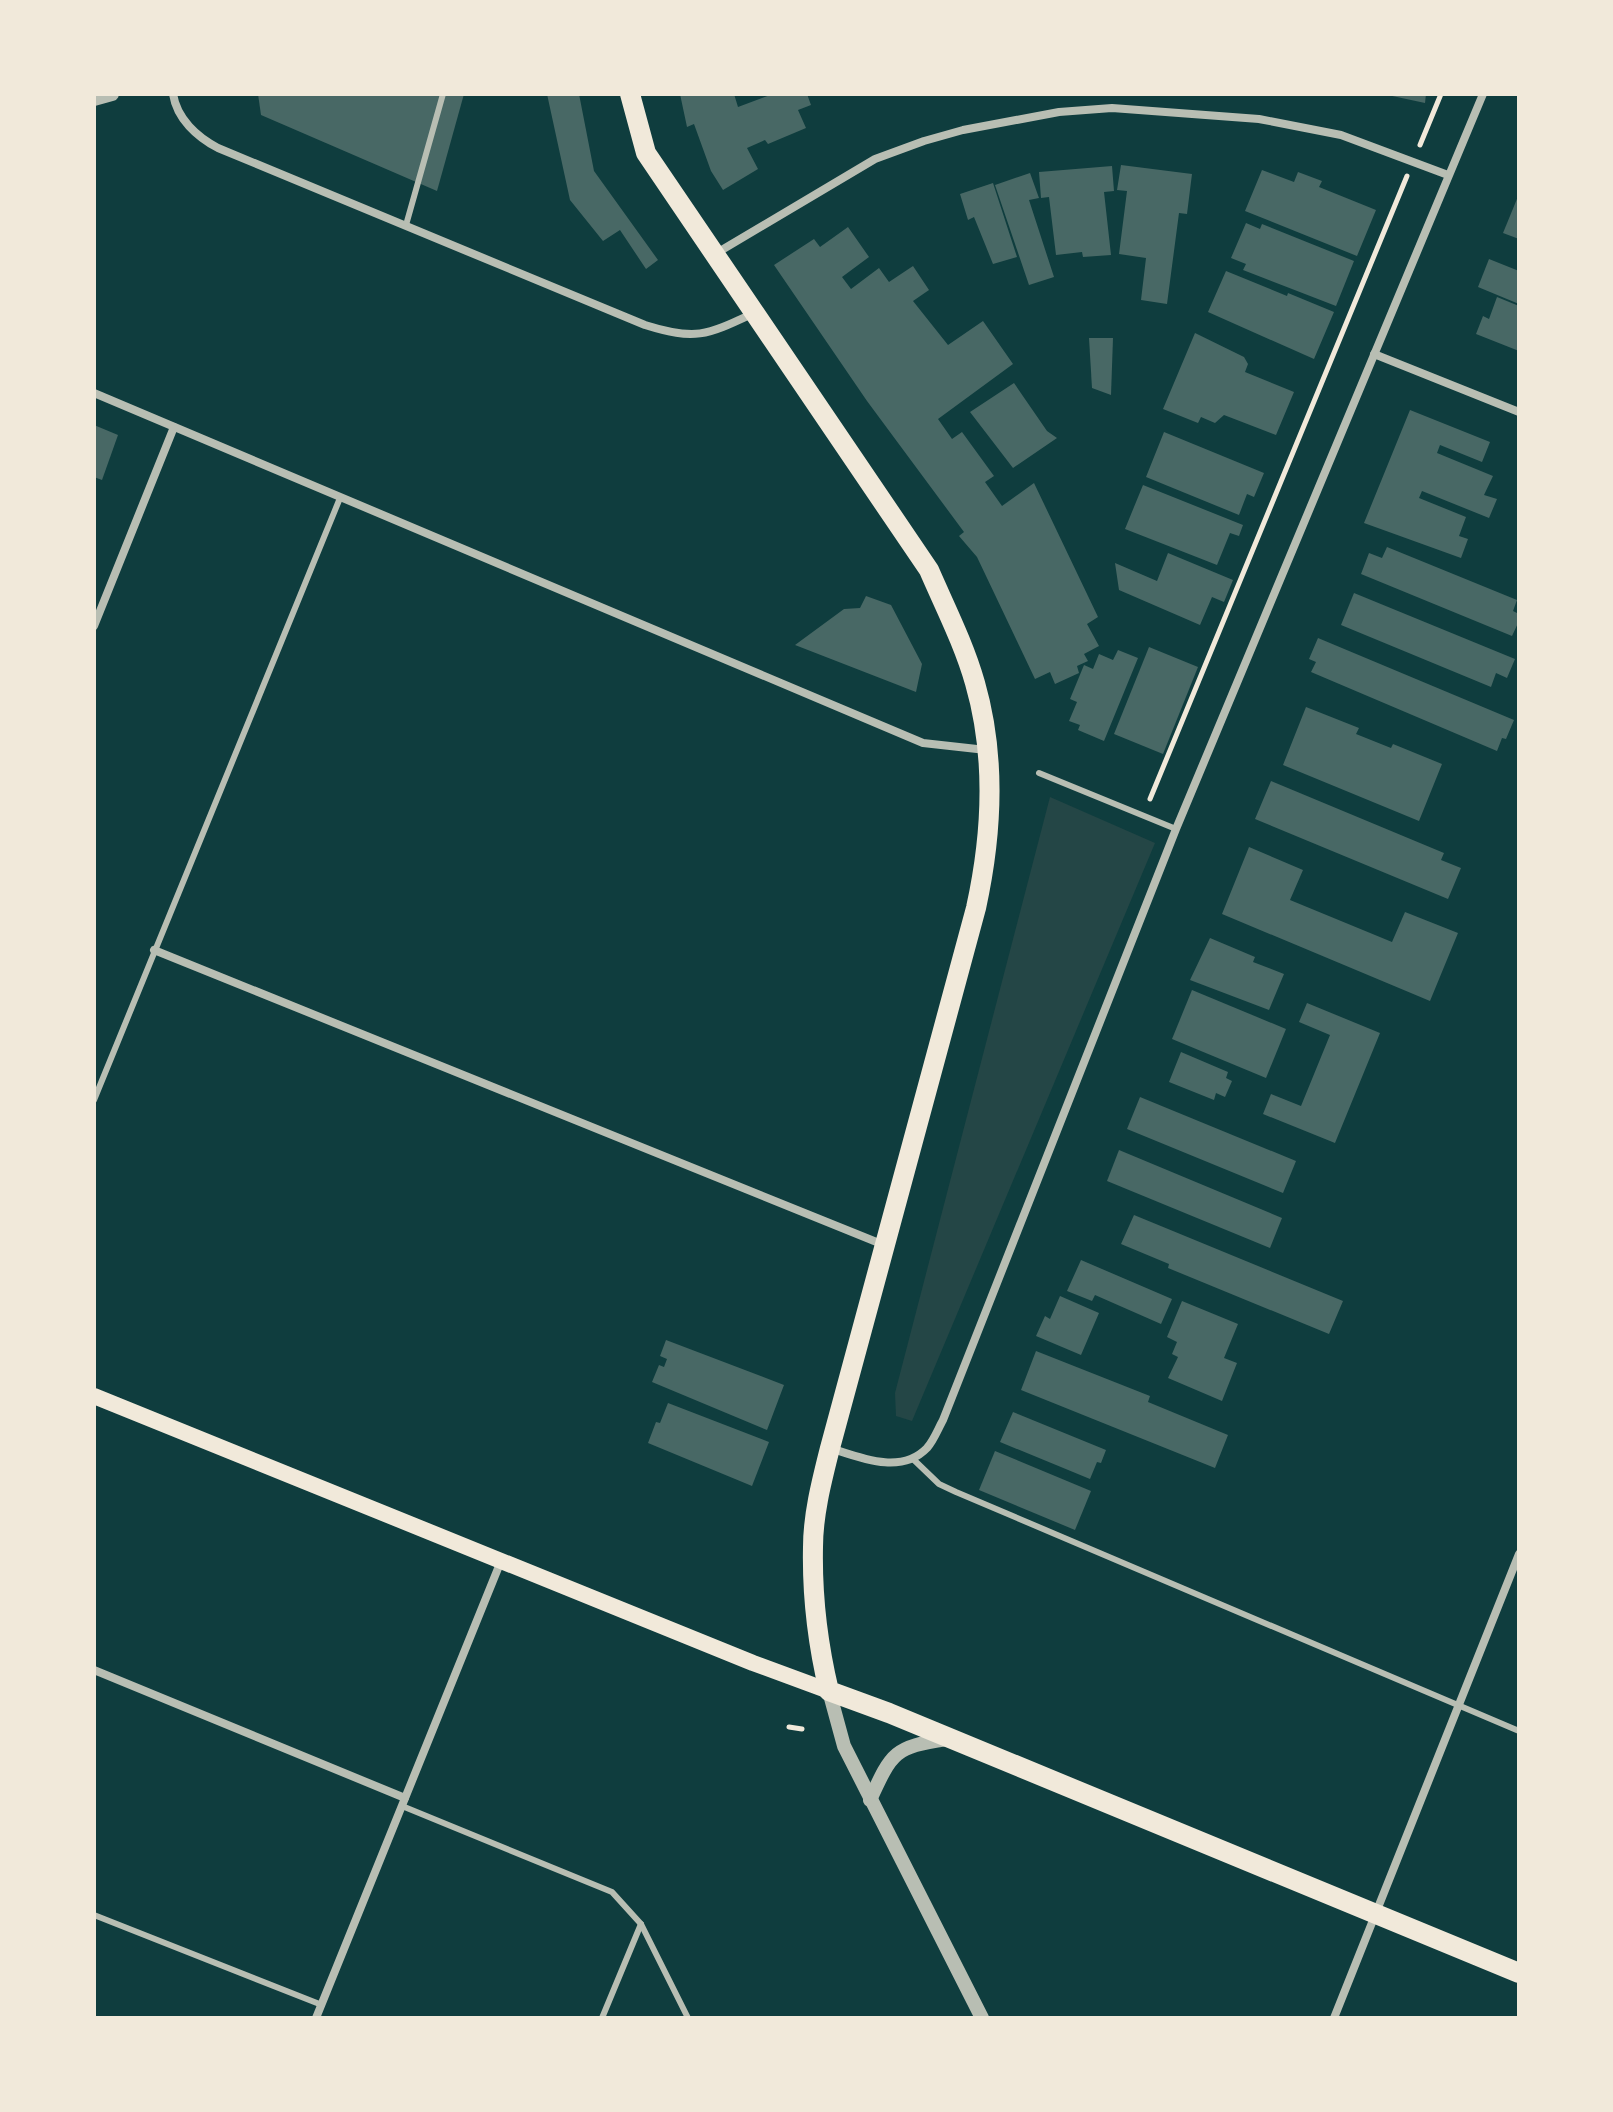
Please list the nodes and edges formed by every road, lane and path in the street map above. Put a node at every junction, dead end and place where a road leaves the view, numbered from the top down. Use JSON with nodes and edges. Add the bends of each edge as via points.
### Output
{"nodes":[{"id":1,"x":112,"y":94,"type":"edge"},
{"id":2,"x":173,"y":94,"type":"edge"},
{"id":3,"x":443,"y":94,"type":"edge"},
{"id":4,"x":630,"y":94,"type":"edge"},
{"id":5,"x":1441,"y":94,"type":"edge"},
{"id":6,"x":1483,"y":94,"type":"edge"},
{"id":7,"x":94,"y":99,"type":"edge"},
{"id":8,"x":1413,"y":162,"type":"junction"},
{"id":9,"x":1448,"y":175,"type":"junction"},
{"id":10,"x":406,"y":225,"type":"junction"},
{"id":11,"x":714,"y":255,"type":"junction"},
{"id":12,"x":754,"y":313,"type":"junction"},
{"id":13,"x":1374,"y":354,"type":"junction"},
{"id":14,"x":94,"y":393,"type":"edge"},
{"id":15,"x":1519,"y":412,"type":"edge"},
{"id":16,"x":174,"y":427,"type":"junction"},
{"id":17,"x":340,"y":498,"type":"junction"},
{"id":18,"x":94,"y":626,"type":"edge"},
{"id":19,"x":986,"y":750,"type":"junction"},
{"id":20,"x":1039,"y":773,"type":"dead end"},
{"id":21,"x":1144,"y":816,"type":"junction"},
{"id":22,"x":1176,"y":829,"type":"junction"},
{"id":23,"x":154,"y":950,"type":"junction"},
{"id":24,"x":94,"y":1100,"type":"edge"},
{"id":25,"x":884,"y":1245,"type":"junction"},
{"id":26,"x":94,"y":1396,"type":"edge"},
{"id":27,"x":830,"y":1448,"type":"junction"},
{"id":28,"x":913,"y":1459,"type":"junction"},
{"id":29,"x":1519,"y":1554,"type":"edge"},
{"id":30,"x":502,"y":1561,"type":"junction"},
{"id":31,"x":94,"y":1670,"type":"edge"},
{"id":32,"x":829,"y":1691,"type":"junction"},
{"id":33,"x":1458,"y":1705,"type":"junction"},
{"id":34,"x":789,"y":1727,"type":"dead end"},
{"id":35,"x":802,"y":1729,"type":"dead end"},
{"id":36,"x":1519,"y":1731,"type":"edge"},
{"id":37,"x":950,"y":1738,"type":"junction"},
{"id":38,"x":870,"y":1800,"type":"junction"},
{"id":39,"x":404,"y":1802,"type":"junction"},
{"id":40,"x":1375,"y":1912,"type":"junction"},
{"id":41,"x":94,"y":1915,"type":"edge"},
{"id":42,"x":641,"y":1924,"type":"junction"},
{"id":43,"x":1519,"y":1973,"type":"edge"},
{"id":44,"x":322,"y":2005,"type":"junction"},
{"id":45,"x":316,"y":2018,"type":"edge"},
{"id":46,"x":602,"y":2018,"type":"edge"},
{"id":47,"x":688,"y":2018,"type":"edge"},
{"id":48,"x":982,"y":2018,"type":"edge"},
{"id":49,"x":1334,"y":2018,"type":"edge"}],
"edges":[{"from":1,"to":7,"type":"street"},
{"from":2,"to":10,"type":"street","via":[[182,117],[208,142]]},
{"from":3,"to":10,"type":"lane"},
{"from":4,"to":11,"type":"main road","via":[[646,153]]},
{"from":5,"to":8,"type":"path"},
{"from":6,"to":9,"type":"street"},
{"from":8,"to":9,"type":"street"},
{"from":8,"to":11,"type":"street","via":[[1341,135],[1259,119],[1112,108],[1059,112],[963,130],[875,159]]},
{"from":8,"to":21,"type":"path"},
{"from":9,"to":13,"type":"street"},
{"from":10,"to":12,"type":"street","via":[[669,332],[712,333]]},
{"from":11,"to":12,"type":"main road"},
{"from":12,"to":19,"type":"main road","via":[[929,570],[976,685]]},
{"from":13,"to":15,"type":"street"},
{"from":13,"to":22,"type":"street"},
{"from":14,"to":16,"type":"street"},
{"from":16,"to":17,"type":"street"},
{"from":16,"to":18,"type":"street"},
{"from":17,"to":19,"type":"street","via":[[923,743]]},
{"from":17,"to":23,"type":"lane"},
{"from":19,"to":25,"type":"main road","via":[[990,811],[984,872]]},
{"from":20,"to":21,"type":"lane"},
{"from":21,"to":22,"type":"lane"},
{"from":22,"to":28,"type":"street","via":[[943,1420],[929,1446]]},
{"from":23,"to":24,"type":"lane"},
{"from":23,"to":25,"type":"street"},
{"from":25,"to":27,"type":"main road"},
{"from":26,"to":30,"type":"main road"},
{"from":27,"to":28,"type":"street","via":[[874,1461]]},
{"from":27,"to":32,"type":"main road","via":[[813,1547]]},
{"from":28,"to":33,"type":"lane","via":[[939,1484],[956,1492]]},
{"from":29,"to":33,"type":"street"},
{"from":30,"to":32,"type":"main road"},
{"from":30,"to":39,"type":"street"},
{"from":31,"to":39,"type":"street"},
{"from":32,"to":37,"type":"main road"},
{"from":32,"to":38,"type":"street","via":[[844,1746]]},
{"from":33,"to":36,"type":"lane"},
{"from":33,"to":40,"type":"street"},
{"from":34,"to":35,"type":"path"},
{"from":37,"to":38,"type":"street","via":[[915,1744],[892,1756]]},
{"from":37,"to":40,"type":"main road"},
{"from":38,"to":48,"type":"street"},
{"from":39,"to":42,"type":"lane","via":[[612,1892]]},
{"from":39,"to":44,"type":"street"},
{"from":40,"to":43,"type":"main road"},
{"from":40,"to":49,"type":"street"},
{"from":41,"to":44,"type":"lane"},
{"from":42,"to":46,"type":"lane"},
{"from":42,"to":47,"type":"lane"},
{"from":44,"to":45,"type":"street"}]}
